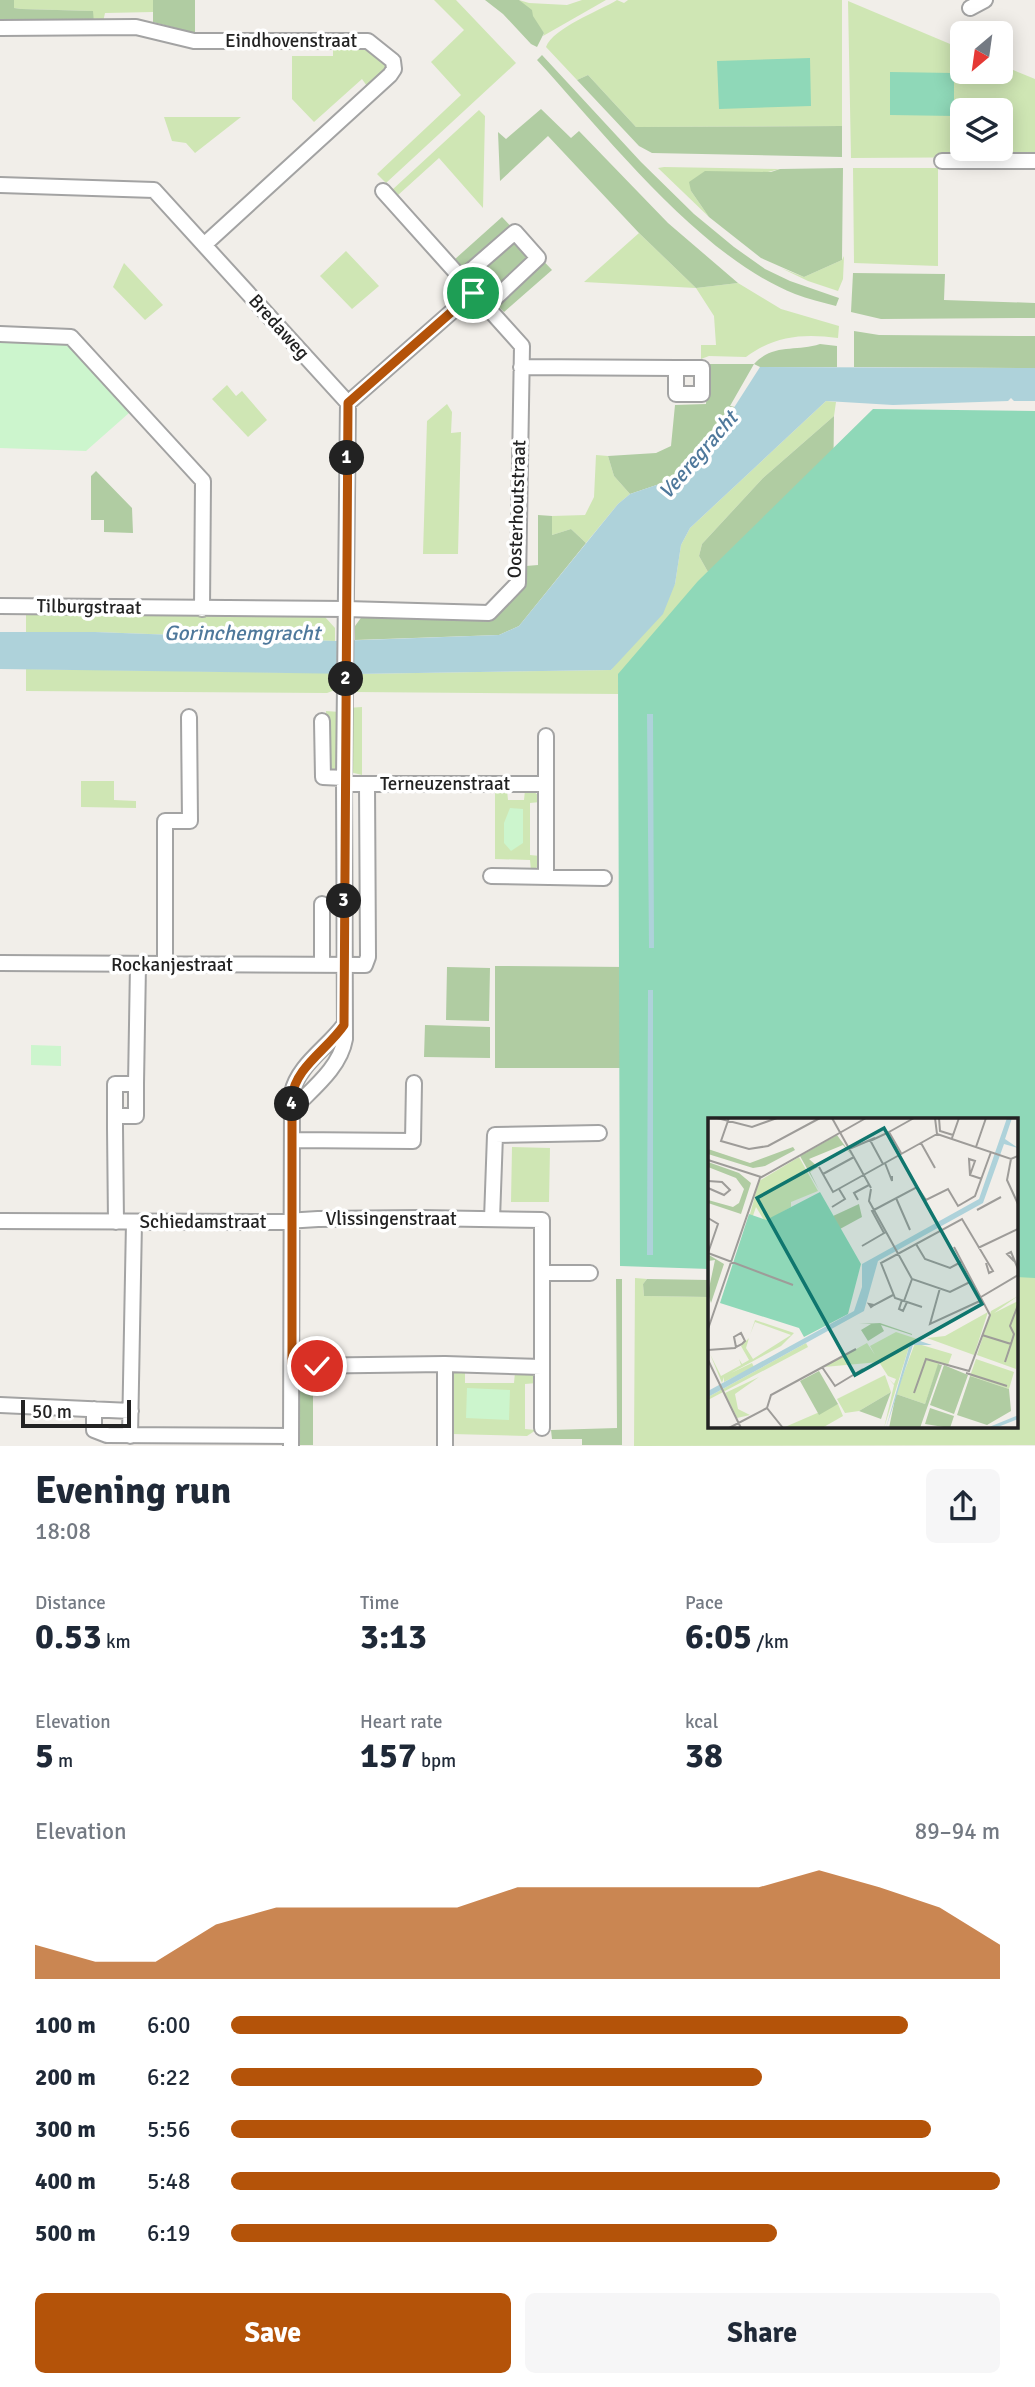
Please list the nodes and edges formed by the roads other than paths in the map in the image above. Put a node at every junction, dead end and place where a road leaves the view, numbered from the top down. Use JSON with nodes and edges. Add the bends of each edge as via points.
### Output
{"nodes":[{"id":1,"x":985,"y":0,"type":"edge"},
{"id":2,"x":970,"y":8,"type":"dead end"},
{"id":3,"x":0,"y":28,"type":"edge"},
{"id":4,"x":942,"y":161,"type":"dead end"},
{"id":5,"x":1035,"y":161,"type":"edge"},
{"id":6,"x":0,"y":185,"type":"edge"},
{"id":7,"x":383,"y":191,"type":"dead end"},
{"id":8,"x":204,"y":245,"type":"junction"},
{"id":9,"x":462,"y":278,"type":"junction"},
{"id":10,"x":473,"y":293,"type":"junction"},
{"id":11,"x":487,"y":306,"type":"junction"},
{"id":12,"x":0,"y":334,"type":"edge"},
{"id":13,"x":521,"y":367,"type":"junction"},
{"id":14,"x":676,"y":368,"type":"dead end"},
{"id":15,"x":348,"y":403,"type":"junction"},
{"id":16,"x":0,"y":606,"type":"edge"},
{"id":17,"x":202,"y":608,"type":"junction"},
{"id":18,"x":346,"y":609,"type":"junction"},
{"id":19,"x":190,"y":717,"type":"dead end"},
{"id":20,"x":322,"y":721,"type":"dead end"},
{"id":21,"x":546,"y":736,"type":"dead end"},
{"id":22,"x":344,"y":781,"type":"junction"},
{"id":23,"x":368,"y":784,"type":"junction"},
{"id":24,"x":545,"y":784,"type":"junction"},
{"id":25,"x":491,"y":876,"type":"dead end"},
{"id":26,"x":546,"y":876,"type":"junction"},
{"id":27,"x":604,"y":878,"type":"dead end"},
{"id":28,"x":322,"y":904,"type":"dead end"},
{"id":29,"x":0,"y":963,"type":"edge"},
{"id":30,"x":138,"y":965,"type":"junction"},
{"id":31,"x":165,"y":965,"type":"junction"},
{"id":32,"x":322,"y":965,"type":"junction"},
{"id":33,"x":344,"y":965,"type":"junction"},
{"id":34,"x":414,"y":1083,"type":"dead end"},
{"id":35,"x":136,"y":1084,"type":"junction"},
{"id":36,"x":115,"y":1116,"type":"junction"},
{"id":37,"x":599,"y":1133,"type":"dead end"},
{"id":38,"x":293,"y":1140,"type":"junction"},
{"id":39,"x":492,"y":1219,"type":"junction"},
{"id":40,"x":0,"y":1221,"type":"edge"},
{"id":41,"x":116,"y":1222,"type":"junction"},
{"id":42,"x":134,"y":1222,"type":"junction"},
{"id":43,"x":291,"y":1222,"type":"junction"},
{"id":44,"x":542,"y":1273,"type":"junction"},
{"id":45,"x":590,"y":1273,"type":"dead end"},
{"id":46,"x":445,"y":1364,"type":"junction"},
{"id":47,"x":292,"y":1366,"type":"junction"},
{"id":48,"x":541,"y":1367,"type":"junction"},
{"id":49,"x":0,"y":1405,"type":"edge"},
{"id":50,"x":94,"y":1409,"type":"junction"},
{"id":51,"x":131,"y":1411,"type":"junction"},
{"id":52,"x":542,"y":1428,"type":"dead end"},
{"id":53,"x":130,"y":1436,"type":"junction"},
{"id":54,"x":291,"y":1441,"type":"edge"},
{"id":55,"x":445,"y":1446,"type":"edge"}],
"edges":[{"from":1,"to":2,"type":"street"},
{"from":3,"to":8,"type":"street","name":"Eindhovenstraat","via":[[136,27],[194,41],[368,41],[393,61],[390,75]]},
{"from":4,"to":5,"type":"street"},
{"from":6,"to":8,"type":"street","name":"Bredaweg","via":[[154,190]]},
{"from":7,"to":9,"type":"street","name":"Oosterhoutstraat"},
{"from":8,"to":15,"type":"street","name":"Bredaweg"},
{"from":9,"to":10,"type":"street","name":"Oosterhoutstraat"},
{"from":9,"to":11,"type":"street","via":[[515,232],[538,258]]},
{"from":10,"to":11,"type":"street","name":"Oosterhoutstraat"},
{"from":10,"to":15,"type":"street"},
{"from":11,"to":13,"type":"street","name":"Oosterhoutstraat","via":[[522,346]]},
{"from":12,"to":17,"type":"street","via":[[71,337],[203,481]]},
{"from":13,"to":14,"type":"street"},
{"from":13,"to":18,"type":"street","name":"Oosterhoutstraat","via":[[517,583],[489,613]]},
{"from":15,"to":18,"type":"street"},
{"from":16,"to":17,"type":"street","name":"Tilburgstraat"},
{"from":17,"to":18,"type":"street","name":"Tilburgstraat"},
{"from":18,"to":22,"type":"street"},
{"from":19,"to":31,"type":"street","via":[[190,821],[165,821]]},
{"from":20,"to":22,"type":"street","via":[[323,777]]},
{"from":21,"to":24,"type":"street"},
{"from":22,"to":23,"type":"street","name":"Terneuzenstraat"},
{"from":22,"to":33,"type":"street"},
{"from":23,"to":24,"type":"street","name":"Terneuzenstraat"},
{"from":23,"to":33,"type":"street","via":[[368,957],[365,965]]},
{"from":24,"to":26,"type":"street"},
{"from":25,"to":26,"type":"street"},
{"from":26,"to":27,"type":"street"},
{"from":28,"to":32,"type":"street"},
{"from":29,"to":30,"type":"street","name":"Rockanjestraat"},
{"from":30,"to":31,"type":"street","name":"Rockanjestraat"},
{"from":30,"to":35,"type":"street"},
{"from":31,"to":32,"type":"street","name":"Rockanjestraat"},
{"from":32,"to":33,"type":"street","name":"Rockanjestraat"},
{"from":33,"to":38,"type":"street","via":[[344,1025],[297,1077],[292,1093]]},
{"from":34,"to":38,"type":"street","via":[[414,1142]]},
{"from":35,"to":36,"type":"street","via":[[136,1116]]},
{"from":35,"to":36,"type":"street","via":[[115,1084]]},
{"from":36,"to":41,"type":"street"},
{"from":37,"to":39,"type":"street","via":[[495,1135]]},
{"from":38,"to":43,"type":"street"},
{"from":39,"to":43,"type":"street","name":"Vlissingenstraat"},
{"from":39,"to":44,"type":"street","name":"Vlissingenstraat","via":[[542,1220]]},
{"from":40,"to":41,"type":"street","name":"Schiedamstraat"},
{"from":41,"to":42,"type":"street","name":"Schiedamstraat"},
{"from":42,"to":43,"type":"street","name":"Schiedamstraat"},
{"from":42,"to":51,"type":"street"},
{"from":43,"to":47,"type":"street"},
{"from":44,"to":45,"type":"street"},
{"from":44,"to":48,"type":"street","name":"Vlissingenstraat"},
{"from":46,"to":47,"type":"street"},
{"from":46,"to":48,"type":"street"},
{"from":46,"to":55,"type":"street"},
{"from":47,"to":54,"type":"street"},
{"from":48,"to":52,"type":"street","name":"Vlissingenstraat"},
{"from":49,"to":50,"type":"street"},
{"from":50,"to":51,"type":"street"},
{"from":50,"to":53,"type":"street","via":[[93,1430]]},
{"from":51,"to":53,"type":"street"},
{"from":53,"to":54,"type":"street"}]}
